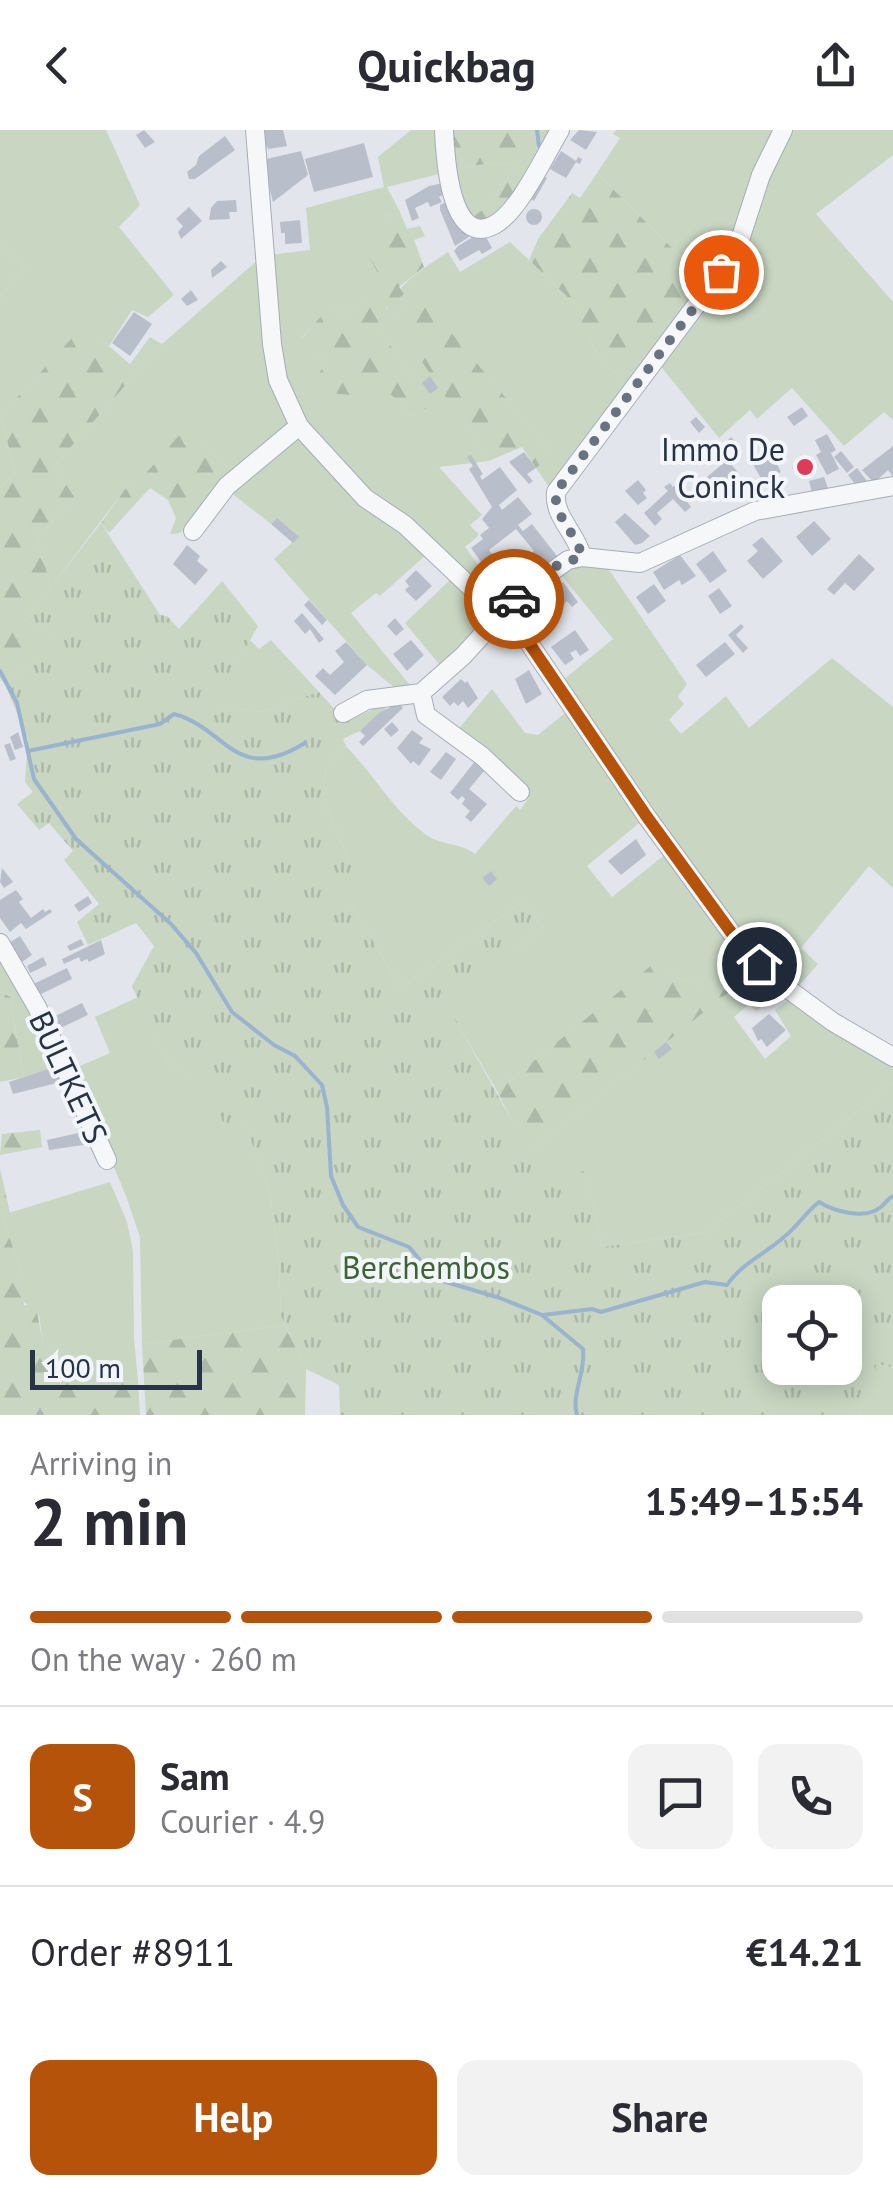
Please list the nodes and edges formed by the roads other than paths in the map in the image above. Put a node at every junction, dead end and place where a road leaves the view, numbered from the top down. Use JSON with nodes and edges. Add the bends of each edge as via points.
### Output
{"nodes":[{"id":1,"x":255,"y":130,"type":"edge"},
{"id":2,"x":444,"y":130,"type":"edge"},
{"id":3,"x":560,"y":130,"type":"edge"},
{"id":4,"x":783,"y":130,"type":"edge"},
{"id":5,"x":298,"y":426,"type":"junction"},
{"id":6,"x":893,"y":486,"type":"edge"},
{"id":7,"x":193,"y":531,"type":"dead end"},
{"id":8,"x":582,"y":557,"type":"junction"},
{"id":9,"x":503,"y":613,"type":"junction"},
{"id":10,"x":421,"y":693,"type":"junction"},
{"id":11,"x":343,"y":713,"type":"dead end"},
{"id":12,"x":520,"y":792,"type":"dead end"},
{"id":13,"x":0,"y":943,"type":"edge"},
{"id":14,"x":893,"y":1057,"type":"edge"},
{"id":15,"x":107,"y":1160,"type":"dead end"}],
"edges":[{"from":1,"to":5,"type":"street","via":[[272,344],[278,380]]},
{"from":2,"to":3,"type":"street","via":[[456,206],[468,222],[485,227],[512,207]]},
{"from":4,"to":8,"type":"street","via":[[736,252],[556,492],[554,506]]},
{"from":5,"to":7,"type":"street","via":[[227,486]]},
{"from":5,"to":9,"type":"street","via":[[365,498]]},
{"from":6,"to":8,"type":"street","via":[[755,510],[640,563]]},
{"from":8,"to":9,"type":"street","via":[[559,564]]},
{"from":9,"to":10,"type":"street"},
{"from":9,"to":14,"type":"street","via":[[733,935],[784,986]]},
{"from":10,"to":11,"type":"street","via":[[367,700]]},
{"from":10,"to":12,"type":"street","via":[[426,714]]},
{"from":13,"to":15,"type":"street","name":"BULTKETS"}]}
